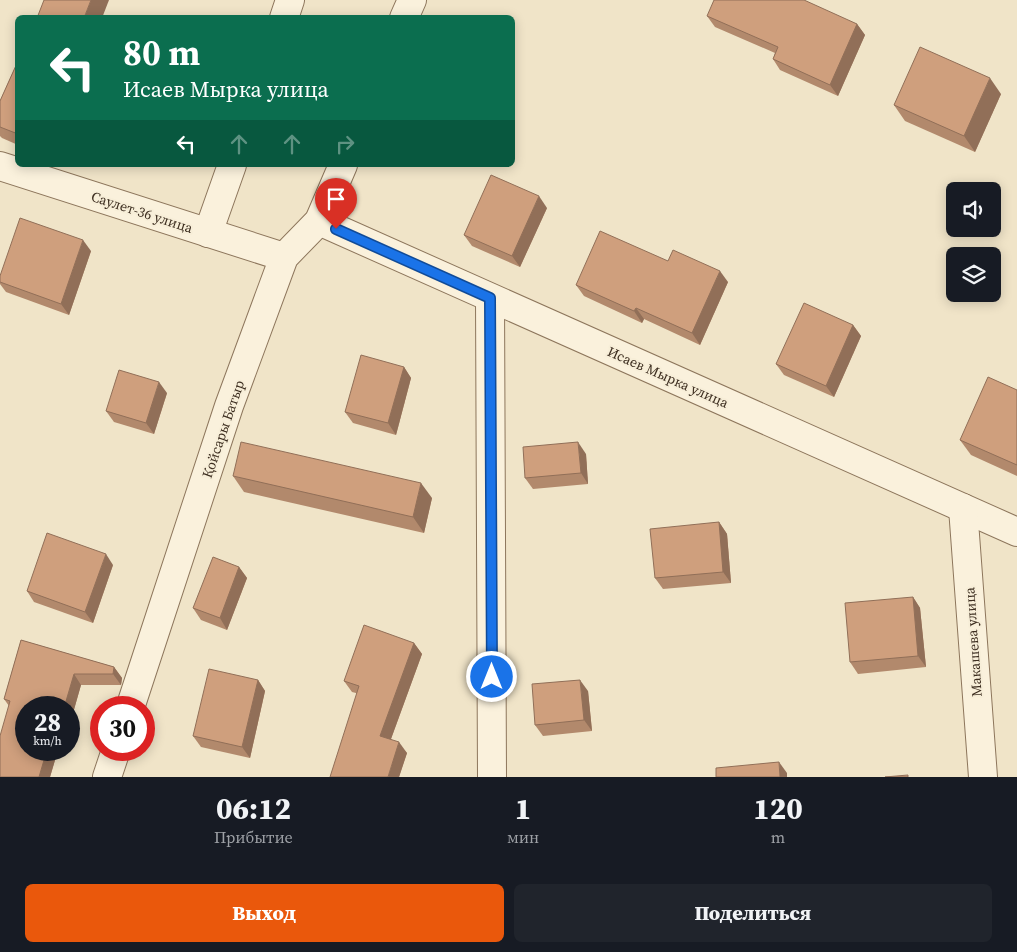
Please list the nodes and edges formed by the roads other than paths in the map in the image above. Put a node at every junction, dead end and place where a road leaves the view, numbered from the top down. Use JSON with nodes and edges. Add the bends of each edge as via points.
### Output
{"nodes":[{"id":1,"x":290,"y":0,"type":"edge"},
{"id":2,"x":412,"y":0,"type":"edge"},
{"id":3,"x":285,"y":15,"type":"edge"},
{"id":4,"x":405,"y":15,"type":"edge"},
{"id":5,"x":0,"y":166,"type":"edge"},
{"id":6,"x":231,"y":167,"type":"edge"},
{"id":7,"x":342,"y":167,"type":"edge"},
{"id":8,"x":320,"y":221,"type":"junction"},
{"id":9,"x":208,"y":233,"type":"junction"},
{"id":10,"x":284,"y":257,"type":"junction"},
{"id":11,"x":490,"y":298,"type":"junction"},
{"id":12,"x":962,"y":508,"type":"junction"},
{"id":13,"x":1017,"y":532,"type":"edge"},
{"id":14,"x":134,"y":696,"type":"edge"},
{"id":15,"x":112,"y":761,"type":"edge"},
{"id":16,"x":107,"y":777,"type":"edge"},
{"id":17,"x":492,"y":777,"type":"edge"},
{"id":18,"x":983,"y":777,"type":"edge"}],
"edges":[{"from":1,"to":3,"type":"street"},
{"from":2,"to":4,"type":"street"},
{"from":5,"to":9,"type":"street","name":"Саулет-36 улица"},
{"from":6,"to":9,"type":"street"},
{"from":7,"to":8,"type":"street","name":"Қойсары Батыр"},
{"from":8,"to":10,"type":"street","name":"Қойсары Батыр"},
{"from":8,"to":11,"type":"street","name":"Исаев Мырка улица"},
{"from":9,"to":10,"type":"street","name":"Саулет-36 улица"},
{"from":10,"to":14,"type":"street","name":"Қойсары Батыр","via":[[230,406]]},
{"from":11,"to":12,"type":"street","name":"Исаев Мырка улица"},
{"from":11,"to":17,"type":"street"},
{"from":12,"to":13,"type":"street","name":"Исаев Мырка улица"},
{"from":12,"to":18,"type":"street","name":"Макашева улица"},
{"from":15,"to":16,"type":"street"}]}
